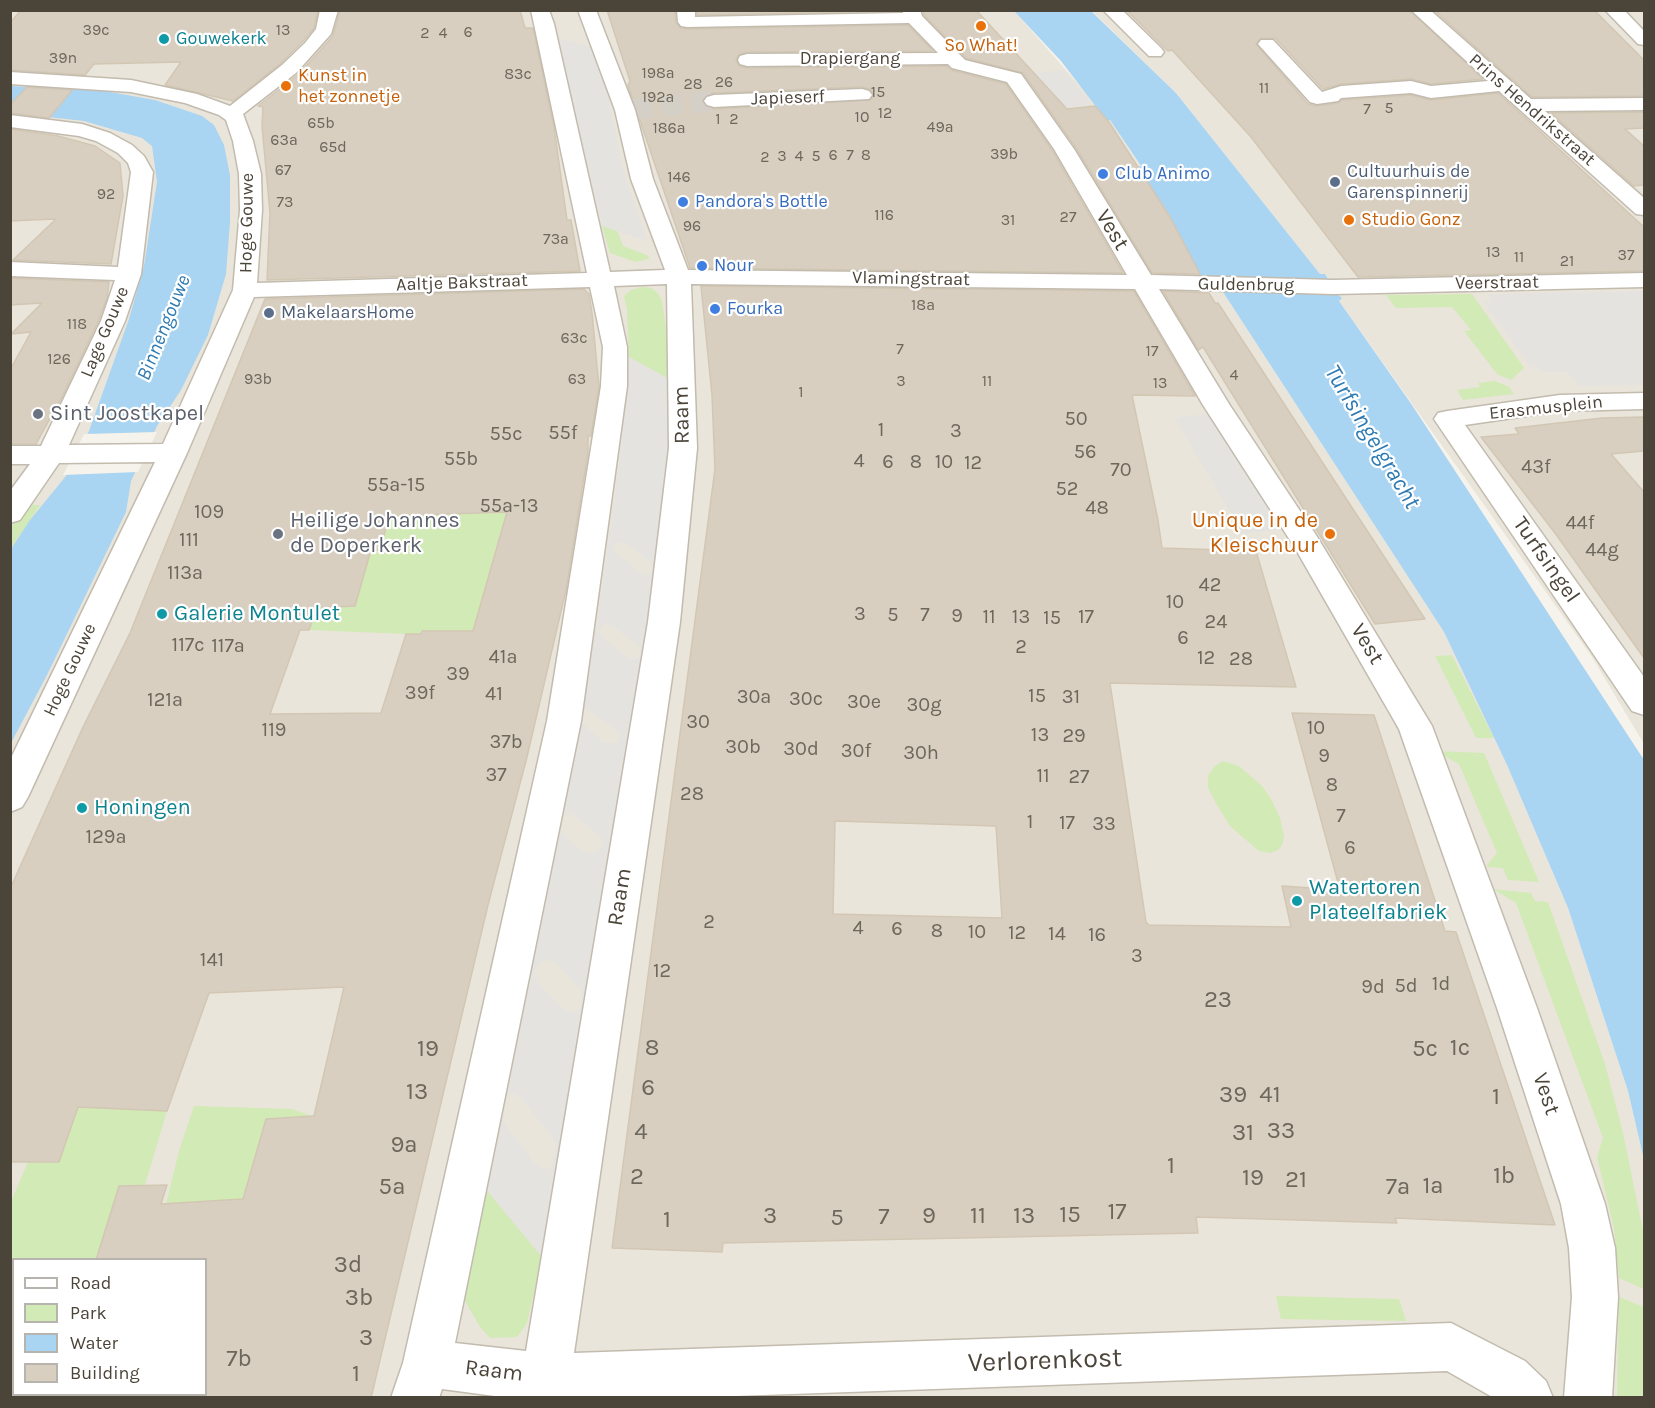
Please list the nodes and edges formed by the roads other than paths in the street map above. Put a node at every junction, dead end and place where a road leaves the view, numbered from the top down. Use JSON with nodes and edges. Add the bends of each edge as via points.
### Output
{"nodes":[{"id":1,"x":329,"y":10,"type":"edge"},
{"id":2,"x":1112,"y":10,"type":"edge"},
{"id":3,"x":1419,"y":10,"type":"edge"},
{"id":4,"x":1613,"y":10,"type":"edge"},
{"id":5,"x":913,"y":14,"type":"edge"},
{"id":6,"x":687,"y":16,"type":"edge"},
{"id":7,"x":567,"y":20,"type":"edge"},
{"id":8,"x":1644,"y":40,"type":"edge"},
{"id":9,"x":1267,"y":45,"type":"dead end"},
{"id":10,"x":1155,"y":52,"type":"dead end"},
{"id":11,"x":952,"y":58,"type":"junction"},
{"id":12,"x":747,"y":60,"type":"dead end"},
{"id":13,"x":10,"y":78,"type":"edge"},
{"id":14,"x":1502,"y":85,"type":"junction"},
{"id":15,"x":862,"y":95,"type":"dead end"},
{"id":16,"x":714,"y":101,"type":"tunnel mouth"},
{"id":17,"x":1644,"y":104,"type":"edge"},
{"id":18,"x":1527,"y":105,"type":"junction"},
{"id":19,"x":231,"y":114,"type":"junction"},
{"id":20,"x":10,"y":121,"type":"edge"},
{"id":21,"x":1644,"y":209,"type":"edge"},
{"id":22,"x":10,"y":269,"type":"edge"},
{"id":23,"x":129,"y":274,"type":"junction"},
{"id":24,"x":679,"y":277,"type":"junction"},
{"id":25,"x":601,"y":279,"type":"junction"},
{"id":26,"x":1644,"y":280,"type":"edge"},
{"id":27,"x":1143,"y":282,"type":"junction"},
{"id":28,"x":1341,"y":286,"type":"joint"},
{"id":29,"x":245,"y":290,"type":"junction"},
{"id":30,"x":1644,"y":401,"type":"edge"},
{"id":31,"x":1447,"y":419,"type":"joint"},
{"id":32,"x":160,"y":453,"type":"junction"},
{"id":33,"x":62,"y":454,"type":"junction"},
{"id":34,"x":10,"y":455,"type":"edge"},
{"id":35,"x":10,"y":513,"type":"edge"},
{"id":36,"x":1644,"y":702,"type":"edge"},
{"id":37,"x":10,"y":797,"type":"edge"},
{"id":38,"x":421,"y":1380,"type":"edge"},
{"id":39,"x":542,"y":1388,"type":"edge"},
{"id":40,"x":1529,"y":1398,"type":"edge"},
{"id":41,"x":1588,"y":1398,"type":"edge"}],
"edges":[{"from":1,"to":19,"type":"street","via":[[325,30],[289,69]]},
{"from":2,"to":10,"type":"street"},
{"from":3,"to":14,"type":"street","name":"Prins Hendrikstraat"},
{"from":4,"to":8,"type":"street"},
{"from":5,"to":6,"type":"street"},
{"from":5,"to":11,"type":"street","name":"Vest"},
{"from":7,"to":24,"type":"street","name":"Raam","via":[[629,110],[642,179]]},
{"from":7,"to":25,"type":"street","name":"Raam"},
{"from":9,"to":14,"type":"street","via":[[1324,98],[1352,101],[1416,97]]},
{"from":11,"to":12,"type":"street","name":"Drapiergang"},
{"from":11,"to":27,"type":"street","name":"Vest","via":[[966,66],[1014,78],[1064,149]]},
{"from":13,"to":19,"type":"street","via":[[130,86],[190,98]]},
{"from":14,"to":18,"type":"street","name":"Prins Hendrikstraat"},
{"from":15,"to":16,"type":"street","name":"Japieserf"},
{"from":17,"to":18,"type":"street"},
{"from":18,"to":21,"type":"street","name":"Prins Hendrikstraat"},
{"from":19,"to":29,"type":"street","name":"Hoge Gouwe","via":[[243,141],[249,174],[250,247]]},
{"from":20,"to":23,"type":"street","name":"Lage Gouwe","via":[[82,130],[103,137],[137,160],[142,172]]},
{"from":22,"to":23,"type":"street"},
{"from":23,"to":33,"type":"street","name":"Lage Gouwe"},
{"from":24,"to":25,"type":"street","name":"Aaltje Bakstraat"},
{"from":24,"to":27,"type":"street","name":"Vlamingstraat"},
{"from":24,"to":39,"type":"street","name":"Raam","via":[[684,448],[677,520]]},
{"from":25,"to":29,"type":"street","name":"Aaltje Bakstraat"},
{"from":25,"to":38,"type":"street","name":"Raam","via":[[615,346],[614,386],[564,721]]},
{"from":26,"to":28,"type":"street","name":"Veerstraat"},
{"from":27,"to":28,"type":"street","name":"Guldenbrug"},
{"from":27,"to":41,"type":"street","name":"Vest","via":[[1216,405],[1306,542],[1415,726],[1503,967],[1583,1204],[1592,1248],[1595,1297]]},
{"from":29,"to":32,"type":"street","name":"Hoge Gouwe"},
{"from":30,"to":31,"type":"street","name":"Erasmusplein","via":[[1560,404]]},
{"from":31,"to":36,"type":"street","name":"Turfsingel"},
{"from":32,"to":33,"type":"street"},
{"from":32,"to":37,"type":"street","name":"Hoge Gouwe"},
{"from":33,"to":34,"type":"street"},
{"from":33,"to":35,"type":"street","name":"Lage Gouwe"},
{"from":38,"to":39,"type":"street","name":"Raam"},
{"from":39,"to":40,"type":"street","name":"Verlorenkost","via":[[1451,1347],[1508,1378]]}]}
